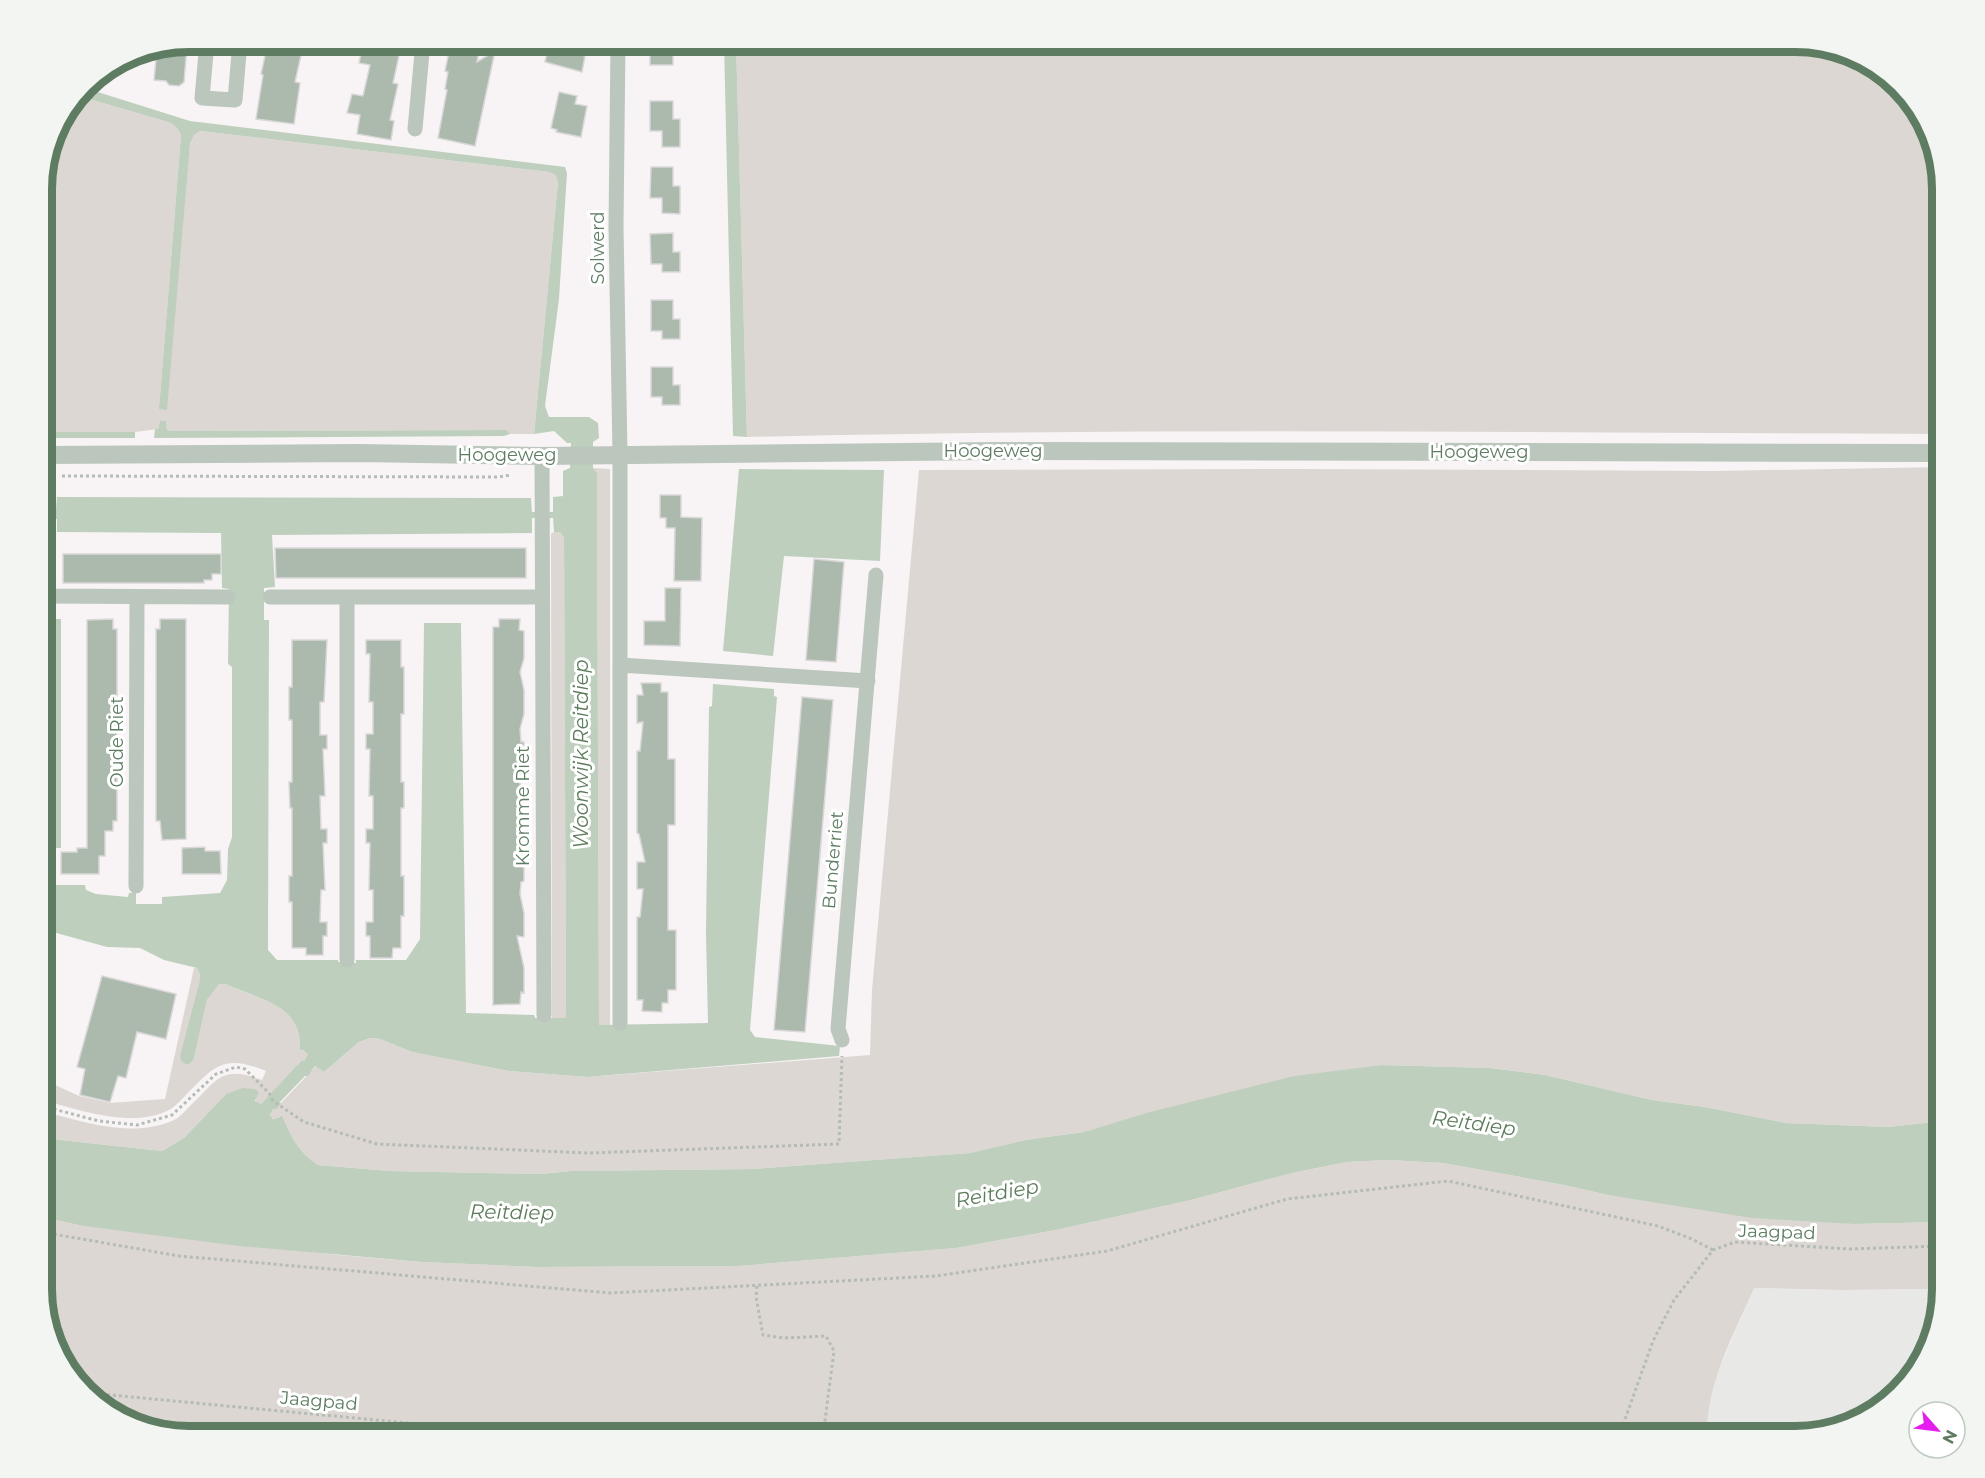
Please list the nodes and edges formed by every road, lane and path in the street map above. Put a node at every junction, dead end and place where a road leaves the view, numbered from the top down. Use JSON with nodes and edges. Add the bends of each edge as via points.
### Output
{"nodes":[{"id":1,"x":206,"y":53,"type":"edge"},
{"id":2,"x":239,"y":53,"type":"edge"},
{"id":3,"x":422,"y":53,"type":"edge"},
{"id":4,"x":618,"y":53,"type":"edge"},
{"id":5,"x":415,"y":129,"type":"dead end"},
{"id":6,"x":1932,"y":453,"type":"edge"},
{"id":7,"x":53,"y":454,"type":"edge"},
{"id":8,"x":620,"y":454,"type":"junction"},
{"id":9,"x":550,"y":456,"type":"junction"},
{"id":10,"x":519,"y":473,"type":"dead end"},
{"id":11,"x":53,"y":482,"type":"edge"},
{"id":12,"x":876,"y":575,"type":"dead end"},
{"id":13,"x":53,"y":596,"type":"edge"},
{"id":14,"x":228,"y":597,"type":"dead end"},
{"id":15,"x":270,"y":597,"type":"dead end"},
{"id":16,"x":347,"y":597,"type":"junction"},
{"id":17,"x":542,"y":597,"type":"junction"},
{"id":18,"x":137,"y":598,"type":"junction"},
{"id":19,"x":620,"y":664,"type":"junction"},
{"id":20,"x":868,"y":681,"type":"junction"},
{"id":21,"x":136,"y":886,"type":"dead end"},
{"id":22,"x":347,"y":960,"type":"dead end"},
{"id":23,"x":544,"y":1015,"type":"dead end"},
{"id":24,"x":620,"y":1023,"type":"dead end"},
{"id":25,"x":842,"y":1040,"type":"dead end"},
{"id":26,"x":842,"y":1063,"type":"dead end"},
{"id":27,"x":53,"y":1109,"type":"edge"},
{"id":28,"x":53,"y":1234,"type":"edge"},
{"id":29,"x":1932,"y":1246,"type":"edge"},
{"id":30,"x":1713,"y":1250,"type":"junction"},
{"id":31,"x":757,"y":1286,"type":"junction"},
{"id":32,"x":103,"y":1394,"type":"edge"},
{"id":33,"x":440,"y":1426,"type":"edge"},
{"id":34,"x":824,"y":1426,"type":"edge"},
{"id":35,"x":1622,"y":1426,"type":"edge"}],
"edges":[{"from":1,"to":2,"type":"street","via":[[202,98],[235,100]]},
{"from":3,"to":5,"type":"street"},
{"from":4,"to":8,"type":"street","name":"Solwerd"},
{"from":6,"to":8,"type":"street","name":"Hoogeweg"},
{"from":7,"to":9,"type":"street","name":"Hoogeweg"},
{"from":8,"to":9,"type":"street","name":"Hoogeweg"},
{"from":8,"to":19,"type":"street"},
{"from":9,"to":17,"type":"street","name":"Kromme Riet","via":[[542,487]]},
{"from":10,"to":11,"type":"path","via":[[499,477]]},
{"from":12,"to":20,"type":"street","name":"Bunderriet"},
{"from":13,"to":18,"type":"street"},
{"from":14,"to":18,"type":"street"},
{"from":15,"to":16,"type":"street"},
{"from":16,"to":17,"type":"street"},
{"from":16,"to":22,"type":"street"},
{"from":17,"to":23,"type":"street","name":"Kromme Riet"},
{"from":18,"to":21,"type":"street","name":"Oude Riet"},
{"from":19,"to":20,"type":"street"},
{"from":19,"to":24,"type":"street"},
{"from":20,"to":25,"type":"street","name":"Bunderriet","via":[[838,1029]]},
{"from":26,"to":27,"type":"path","via":[[840,1143],[589,1153],[378,1144],[304,1122],[273,1101],[245,1069],[236,1067],[216,1074],[172,1115],[137,1125],[99,1121]]},
{"from":28,"to":31,"type":"path","via":[[179,1256],[610,1293]]},
{"from":29,"to":30,"type":"path","name":"Jaagpad","via":[[1850,1249],[1736,1242]]},
{"from":30,"to":31,"type":"path","via":[[1658,1226],[1448,1181],[1287,1198],[1107,1251],[936,1276]]},
{"from":30,"to":35,"type":"path","name":"Jaagpad","via":[[1674,1300],[1653,1341]]},
{"from":31,"to":34,"type":"path","via":[[763,1335],[826,1336],[834,1351]]},
{"from":32,"to":33,"type":"path","name":"Jaagpad"}]}
